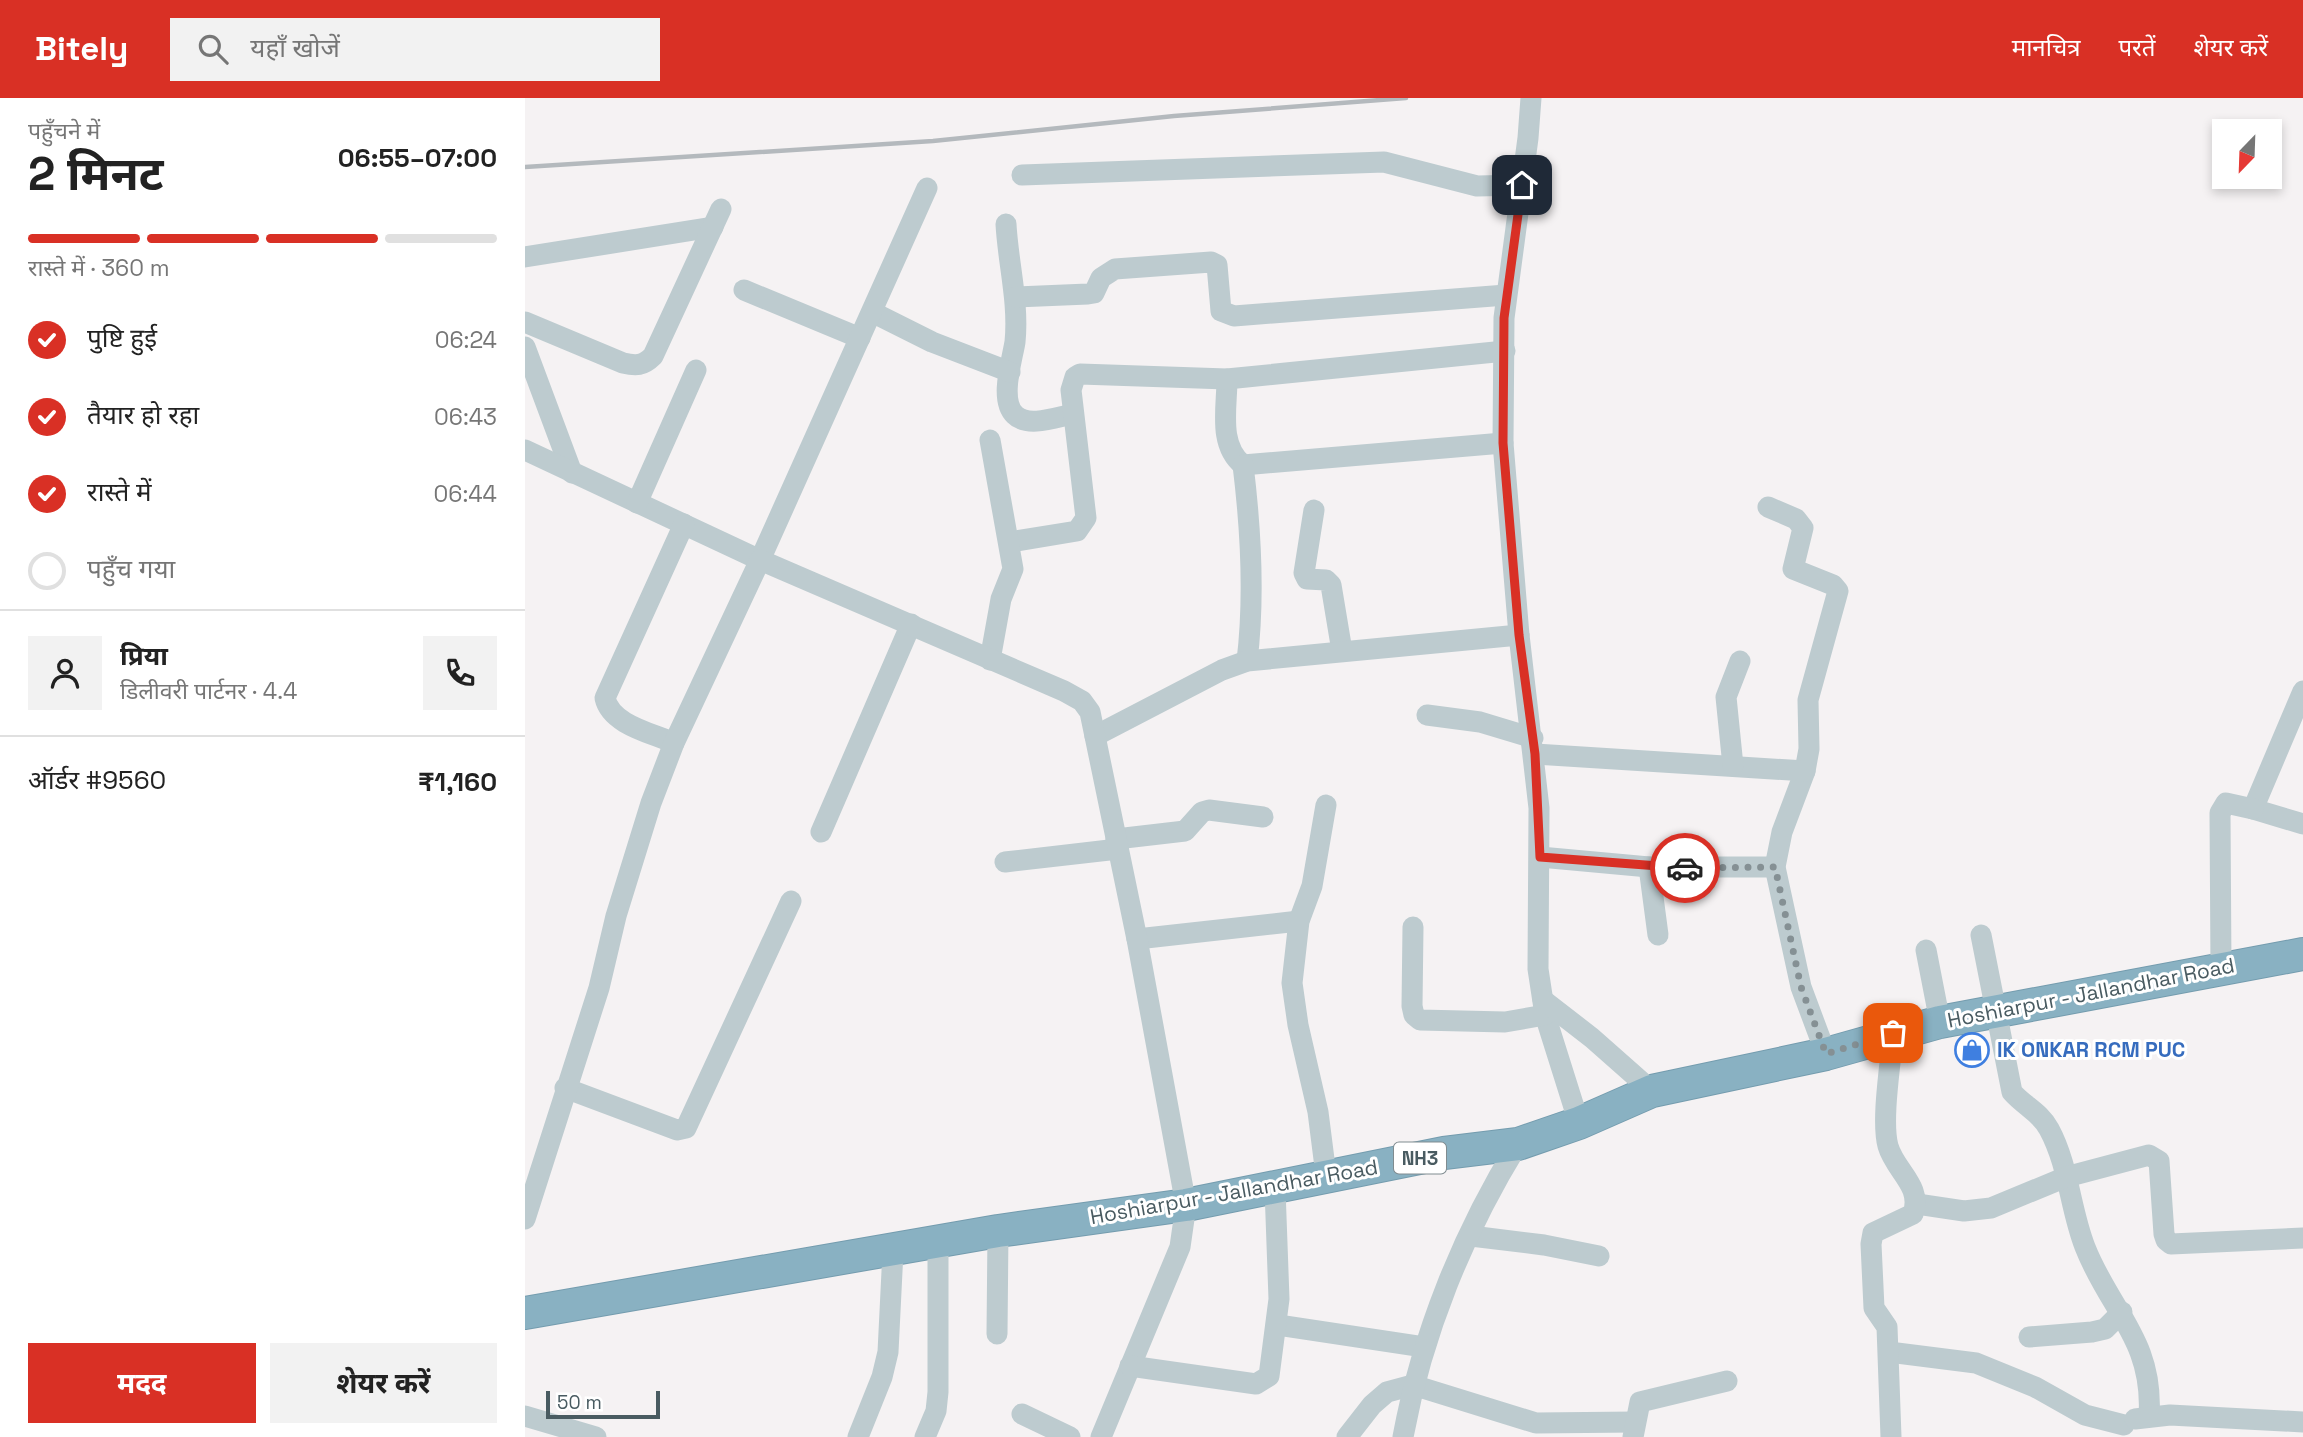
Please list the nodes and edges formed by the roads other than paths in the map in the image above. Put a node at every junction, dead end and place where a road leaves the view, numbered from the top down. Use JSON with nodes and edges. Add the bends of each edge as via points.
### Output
{"nodes":[{"id":1,"x":1531,"y":98,"type":"edge"},
{"id":2,"x":1022,"y":175,"type":"dead end"},
{"id":3,"x":1522,"y":185,"type":"junction"},
{"id":4,"x":927,"y":188,"type":"dead end"},
{"id":5,"x":1006,"y":224,"type":"dead end"},
{"id":6,"x":525,"y":257,"type":"edge"},
{"id":7,"x":744,"y":290,"type":"dead end"},
{"id":8,"x":1506,"y":295,"type":"junction"},
{"id":9,"x":1016,"y":297,"type":"junction"},
{"id":10,"x":872,"y":312,"type":"junction"},
{"id":11,"x":525,"y":321,"type":"edge"},
{"id":12,"x":860,"y":338,"type":"junction"},
{"id":13,"x":525,"y":347,"type":"edge"},
{"id":14,"x":1505,"y":351,"type":"junction"},
{"id":15,"x":696,"y":370,"type":"dead end"},
{"id":16,"x":1010,"y":372,"type":"junction"},
{"id":17,"x":1227,"y":379,"type":"junction"},
{"id":18,"x":1073,"y":414,"type":"junction"},
{"id":19,"x":990,"y":440,"type":"dead end"},
{"id":20,"x":1503,"y":443,"type":"junction"},
{"id":21,"x":525,"y":450,"type":"edge"},
{"id":22,"x":1243,"y":465,"type":"junction"},
{"id":23,"x":572,"y":473,"type":"junction"},
{"id":24,"x":638,"y":503,"type":"junction"},
{"id":25,"x":1768,"y":507,"type":"dead end"},
{"id":26,"x":1314,"y":510,"type":"dead end"},
{"id":27,"x":684,"y":524,"type":"junction"},
{"id":28,"x":1010,"y":542,"type":"junction"},
{"id":29,"x":761,"y":560,"type":"junction"},
{"id":30,"x":911,"y":625,"type":"junction"},
{"id":31,"x":1519,"y":635,"type":"junction"},
{"id":32,"x":1342,"y":651,"type":"junction"},
{"id":33,"x":990,"y":660,"type":"junction"},
{"id":34,"x":1247,"y":661,"type":"junction"},
{"id":35,"x":1740,"y":661,"type":"dead end"},
{"id":36,"x":2303,"y":691,"type":"edge"},
{"id":37,"x":1427,"y":715,"type":"dead end"},
{"id":38,"x":1095,"y":736,"type":"junction"},
{"id":39,"x":674,"y":743,"type":"junction"},
{"id":40,"x":1534,"y":746,"type":"junction"},
{"id":41,"x":1733,"y":766,"type":"junction"},
{"id":42,"x":1805,"y":771,"type":"junction"},
{"id":43,"x":1326,"y":805,"type":"dead end"},
{"id":44,"x":2253,"y":809,"type":"junction"},
{"id":45,"x":1263,"y":817,"type":"dead end"},
{"id":46,"x":2303,"y":824,"type":"edge"},
{"id":47,"x":821,"y":832,"type":"dead end"},
{"id":48,"x":1117,"y":844,"type":"junction"},
{"id":49,"x":1540,"y":857,"type":"junction"},
{"id":50,"x":1005,"y":862,"type":"dead end"},
{"id":51,"x":1649,"y":867,"type":"junction"},
{"id":52,"x":1775,"y":867,"type":"junction"},
{"id":53,"x":791,"y":901,"type":"dead end"},
{"id":54,"x":1299,"y":921,"type":"junction"},
{"id":55,"x":1413,"y":927,"type":"dead end"},
{"id":56,"x":1658,"y":935,"type":"dead end"},
{"id":57,"x":1981,"y":935,"type":"dead end"},
{"id":58,"x":1137,"y":939,"type":"junction"},
{"id":59,"x":1926,"y":950,"type":"dead end"},
{"id":60,"x":2303,"y":954,"type":"edge"},
{"id":61,"x":2221,"y":968,"type":"junction"},
{"id":62,"x":1544,"y":1008,"type":"junction"},
{"id":63,"x":1995,"y":1011,"type":"junction"},
{"id":64,"x":1940,"y":1021,"type":"junction"},
{"id":65,"x":1893,"y":1033,"type":"junction"},
{"id":66,"x":1826,"y":1054,"type":"junction"},
{"id":67,"x":565,"y":1088,"type":"junction"},
{"id":68,"x":1652,"y":1091,"type":"junction"},
{"id":69,"x":1579,"y":1123,"type":"junction"},
{"id":70,"x":1518,"y":1144,"type":"junction"},
{"id":71,"x":1326,"y":1175,"type":"junction"},
{"id":72,"x":2067,"y":1177,"type":"junction"},
{"id":73,"x":1275,"y":1189,"type":"junction"},
{"id":74,"x":1917,"y":1203,"type":"junction"},
{"id":75,"x":1186,"y":1205,"type":"junction"},
{"id":76,"x":525,"y":1219,"type":"edge"},
{"id":77,"x":997,"y":1231,"type":"junction"},
{"id":78,"x":1471,"y":1236,"type":"junction"},
{"id":79,"x":2303,"y":1238,"type":"edge"},
{"id":80,"x":938,"y":1242,"type":"junction"},
{"id":81,"x":893,"y":1251,"type":"junction"},
{"id":82,"x":1599,"y":1256,"type":"dead end"},
{"id":83,"x":2122,"y":1312,"type":"junction"},
{"id":84,"x":525,"y":1313,"type":"edge"},
{"id":85,"x":1278,"y":1325,"type":"junction"},
{"id":86,"x":997,"y":1334,"type":"dead end"},
{"id":87,"x":2029,"y":1337,"type":"dead end"},
{"id":88,"x":1424,"y":1347,"type":"junction"},
{"id":89,"x":1889,"y":1352,"type":"junction"},
{"id":90,"x":1130,"y":1366,"type":"junction"},
{"id":91,"x":1727,"y":1381,"type":"dead end"},
{"id":92,"x":1413,"y":1385,"type":"junction"},
{"id":93,"x":1022,"y":1414,"type":"dead end"},
{"id":94,"x":525,"y":1416,"type":"edge"},
{"id":95,"x":2149,"y":1416,"type":"junction"},
{"id":96,"x":2303,"y":1422,"type":"edge"},
{"id":97,"x":1634,"y":1429,"type":"edge"},
{"id":98,"x":2122,"y":1431,"type":"edge"},
{"id":99,"x":596,"y":1437,"type":"edge"},
{"id":100,"x":858,"y":1437,"type":"edge"},
{"id":101,"x":925,"y":1437,"type":"edge"},
{"id":102,"x":1070,"y":1437,"type":"edge"},
{"id":103,"x":1101,"y":1437,"type":"edge"},
{"id":104,"x":1347,"y":1437,"type":"edge"},
{"id":105,"x":1403,"y":1437,"type":"edge"},
{"id":106,"x":1891,"y":1437,"type":"edge"}],
"edges":[{"from":1,"to":3,"type":"street"},
{"from":2,"to":3,"type":"street","via":[[1384,162],[1477,186]]},
{"from":3,"to":8,"type":"street"},
{"from":4,"to":10,"type":"street"},
{"from":5,"to":9,"type":"street"},
{"from":6,"to":11,"type":"street","via":[[717,218],[646,363],[622,363]]},
{"from":7,"to":12,"type":"street"},
{"from":8,"to":9,"type":"street","via":[[1234,316],[1221,311],[1220,272],[1211,262],[1115,269],[1094,293]]},
{"from":8,"to":14,"type":"street"},
{"from":9,"to":16,"type":"street"},
{"from":10,"to":12,"type":"street"},
{"from":10,"to":16,"type":"street","via":[[939,345]]},
{"from":12,"to":29,"type":"street"},
{"from":13,"to":23,"type":"street"},
{"from":14,"to":17,"type":"street"},
{"from":14,"to":20,"type":"street"},
{"from":15,"to":24,"type":"street"},
{"from":16,"to":18,"type":"street","via":[[1008,391],[1015,415],[1034,421]]},
{"from":17,"to":18,"type":"street","via":[[1080,374],[1072,382]]},
{"from":17,"to":22,"type":"street","via":[[1228,449]]},
{"from":18,"to":28,"type":"street","via":[[1084,525],[1077,531]]},
{"from":19,"to":28,"type":"street"},
{"from":20,"to":22,"type":"street"},
{"from":20,"to":31,"type":"street"},
{"from":21,"to":23,"type":"street"},
{"from":22,"to":34,"type":"street","via":[[1251,549]]},
{"from":23,"to":24,"type":"street"},
{"from":24,"to":27,"type":"street"},
{"from":25,"to":42,"type":"street","via":[[1795,519],[1803,528],[1793,569],[1838,591],[1808,700]]},
{"from":26,"to":32,"type":"street","via":[[1304,573],[1307,579],[1326,580],[1331,585]]},
{"from":27,"to":29,"type":"street"},
{"from":27,"to":39,"type":"street","via":[[605,698],[620,719]]},
{"from":28,"to":33,"type":"street","via":[[1012,575],[1001,599]]},
{"from":29,"to":30,"type":"street"},
{"from":29,"to":39,"type":"street"},
{"from":30,"to":33,"type":"street"},
{"from":30,"to":47,"type":"street"},
{"from":31,"to":32,"type":"street"},
{"from":31,"to":40,"type":"street"},
{"from":32,"to":34,"type":"street"},
{"from":33,"to":38,"type":"street","via":[[1081,701],[1090,712]]},
{"from":34,"to":38,"type":"street"},
{"from":35,"to":41,"type":"street","via":[[1726,697]]},
{"from":36,"to":44,"type":"street"},
{"from":37,"to":40,"type":"street","via":[[1480,722]]},
{"from":38,"to":48,"type":"street"},
{"from":39,"to":67,"type":"street","via":[[635,852],[599,988]]},
{"from":40,"to":41,"type":"street"},
{"from":40,"to":49,"type":"street"},
{"from":41,"to":42,"type":"street"},
{"from":42,"to":52,"type":"street","via":[[1782,832]]},
{"from":43,"to":54,"type":"street","via":[[1312,886]]},
{"from":44,"to":46,"type":"street"},
{"from":44,"to":61,"type":"street","via":[[2226,803],[2220,813]]},
{"from":45,"to":48,"type":"street","via":[[1202,811],[1185,831]]},
{"from":48,"to":50,"type":"street"},
{"from":48,"to":58,"type":"street"},
{"from":49,"to":51,"type":"street"},
{"from":49,"to":62,"type":"street","via":[[1538,969]]},
{"from":51,"to":52,"type":"street"},
{"from":51,"to":56,"type":"street"},
{"from":52,"to":66,"type":"street","via":[[1801,987]]},
{"from":53,"to":67,"type":"street","via":[[686,1128],[677,1130]]},
{"from":54,"to":58,"type":"street"},
{"from":54,"to":71,"type":"street","via":[[1292,983]]},
{"from":55,"to":62,"type":"street","via":[[1412,1006],[1420,1020],[1505,1022]]},
{"from":57,"to":63,"type":"street"},
{"from":58,"to":75,"type":"street"},
{"from":59,"to":64,"type":"street"},
{"from":60,"to":61,"type":"highway","name":"Hoshiarpur - Jallandhar Road","number":"NH3"},
{"from":61,"to":63,"type":"highway","name":"Hoshiarpur - Jallandhar Road","number":"NH3"},
{"from":62,"to":68,"type":"street","via":[[1592,1038]]},
{"from":62,"to":69,"type":"street"},
{"from":63,"to":64,"type":"highway","name":"Hoshiarpur - Jallandhar Road","number":"NH3"},
{"from":63,"to":72,"type":"street","via":[[2012,1092],[2048,1127]]},
{"from":64,"to":65,"type":"highway","name":"Hoshiarpur - Jallandhar Road","number":"NH3"},
{"from":65,"to":66,"type":"highway","name":"Hoshiarpur - Jallandhar Road","number":"NH3"},
{"from":65,"to":74,"type":"street","via":[[1888,1147],[1916,1193]]},
{"from":66,"to":68,"type":"highway","name":"Hoshiarpur - Jallandhar Road","number":"NH3"},
{"from":67,"to":76,"type":"street"},
{"from":68,"to":69,"type":"highway","name":"Hoshiarpur - Jallandhar Road","number":"NH3"},
{"from":69,"to":70,"type":"highway","name":"Hoshiarpur - Jallandhar Road","number":"NH3"},
{"from":70,"to":71,"type":"highway","name":"Hoshiarpur - Jallandhar Road","number":"NH3"},
{"from":70,"to":78,"type":"street"},
{"from":71,"to":73,"type":"highway","name":"Hoshiarpur - Jallandhar Road","number":"NH3"},
{"from":72,"to":74,"type":"street","via":[[1991,1208],[1964,1211]]},
{"from":72,"to":79,"type":"street","via":[[2149,1155],[2159,1161],[2164,1234],[2171,1244]]},
{"from":72,"to":83,"type":"street","via":[[2086,1249]]},
{"from":73,"to":75,"type":"highway","name":"Hoshiarpur - Jallandhar Road","number":"NH3"},
{"from":73,"to":85,"type":"street"},
{"from":74,"to":89,"type":"street","via":[[1913,1214],[1873,1233],[1874,1308],[1885,1321]]},
{"from":75,"to":77,"type":"highway","name":"Hoshiarpur - Jallandhar Road","number":"NH3"},
{"from":75,"to":90,"type":"street","via":[[1180,1247]]},
{"from":77,"to":80,"type":"highway","name":"Hoshiarpur - Jallandhar Road","number":"NH3"},
{"from":77,"to":86,"type":"street"},
{"from":78,"to":82,"type":"street"},
{"from":78,"to":88,"type":"street"},
{"from":80,"to":81,"type":"highway","name":"Hoshiarpur - Jallandhar Road","number":"NH3"},
{"from":80,"to":101,"type":"street","via":[[938,1392]]},
{"from":81,"to":84,"type":"highway","name":"Hoshiarpur - Jallandhar Road","number":"NH3"},
{"from":81,"to":100,"type":"street","via":[[888,1352]]},
{"from":83,"to":87,"type":"street","via":[[2105,1329]]},
{"from":83,"to":95,"type":"street","via":[[2147,1369]]},
{"from":85,"to":88,"type":"street"},
{"from":85,"to":90,"type":"street","via":[[1269,1376],[1257,1384]]},
{"from":88,"to":92,"type":"street"},
{"from":89,"to":98,"type":"street","via":[[1976,1363]]},
{"from":89,"to":106,"type":"street"},
{"from":90,"to":103,"type":"street"},
{"from":91,"to":97,"type":"street","via":[[1640,1402]]},
{"from":92,"to":97,"type":"street","via":[[1536,1423]]},
{"from":92,"to":104,"type":"street","via":[[1387,1392]]},
{"from":92,"to":105,"type":"street"},
{"from":93,"to":102,"type":"street"},
{"from":94,"to":99,"type":"street"},
{"from":95,"to":96,"type":"street"},
{"from":95,"to":98,"type":"street","via":[[2132,1419]]}]}
